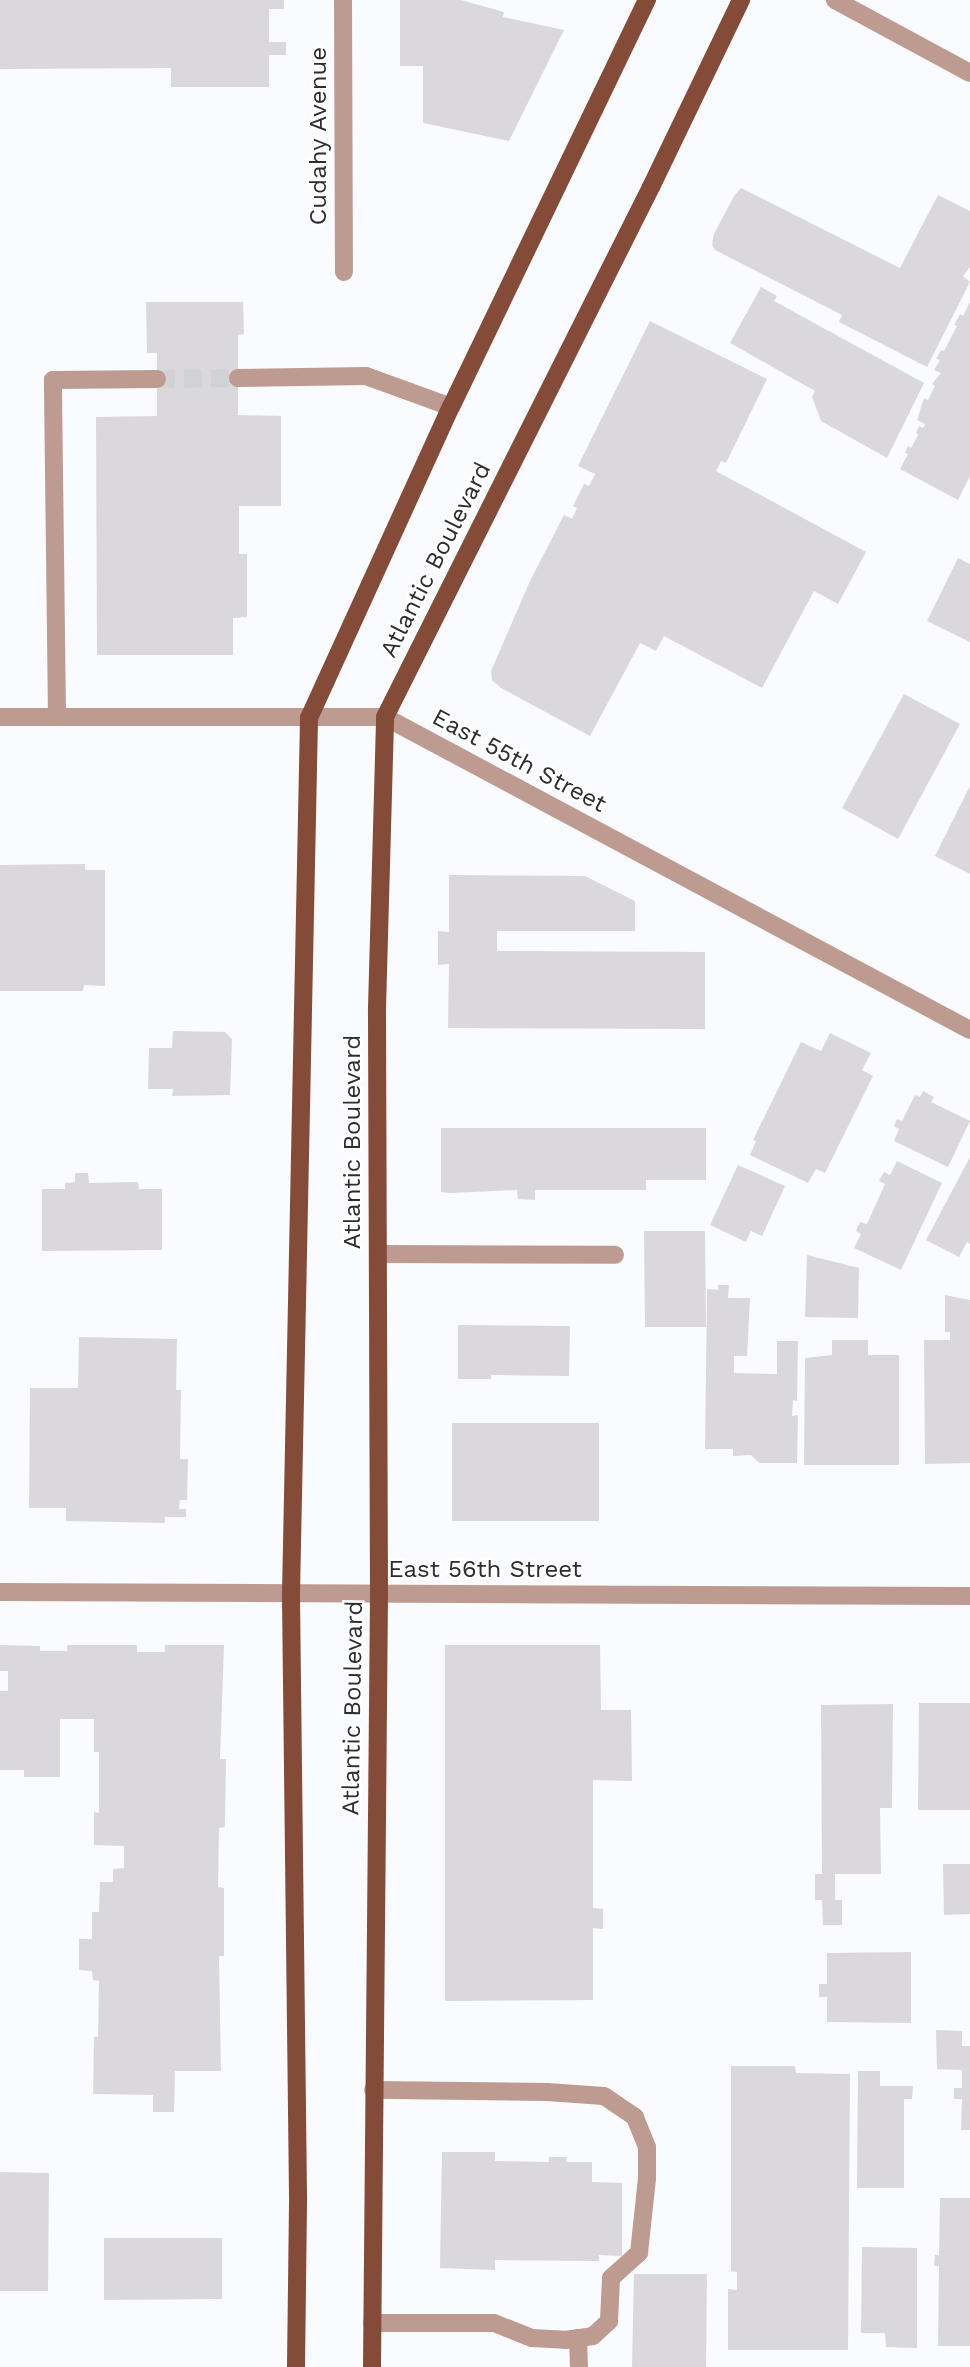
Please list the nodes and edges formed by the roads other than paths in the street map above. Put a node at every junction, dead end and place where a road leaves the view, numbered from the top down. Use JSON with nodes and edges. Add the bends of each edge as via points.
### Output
{"nodes":[{"id":1,"x":343,"y":0,"type":"edge"},
{"id":2,"x":646,"y":0,"type":"edge"},
{"id":3,"x":741,"y":0,"type":"edge"},
{"id":4,"x":835,"y":0,"type":"edge"},
{"id":5,"x":970,"y":73,"type":"edge"},
{"id":6,"x":344,"y":272,"type":"dead end"},
{"id":7,"x":239,"y":378,"type":"tunnel mouth"},
{"id":8,"x":157,"y":379,"type":"tunnel mouth"},
{"id":9,"x":451,"y":407,"type":"junction"},
{"id":10,"x":0,"y":717,"type":"edge"},
{"id":11,"x":57,"y":717,"type":"junction"},
{"id":12,"x":385,"y":717,"type":"junction"},
{"id":13,"x":309,"y":718,"type":"junction"},
{"id":14,"x":970,"y":1030,"type":"edge"},
{"id":15,"x":377,"y":1254,"type":"junction"},
{"id":16,"x":615,"y":1255,"type":"dead end"},
{"id":17,"x":0,"y":1591,"type":"edge"},
{"id":18,"x":291,"y":1593,"type":"junction"},
{"id":19,"x":379,"y":1594,"type":"junction"},
{"id":20,"x":970,"y":1596,"type":"edge"},
{"id":21,"x":373,"y":2090,"type":"junction"},
{"id":22,"x":372,"y":2323,"type":"junction"},
{"id":23,"x":578,"y":2338,"type":"junction"},
{"id":24,"x":296,"y":2367,"type":"edge"},
{"id":25,"x":372,"y":2367,"type":"edge"},
{"id":26,"x":579,"y":2367,"type":"edge"}],
"edges":[{"from":1,"to":6,"type":"street","name":"Cudahy Avenue"},
{"from":2,"to":9,"type":"main road","name":"Atlantic Boulevard"},
{"from":3,"to":12,"type":"main road","name":"Atlantic Boulevard"},
{"from":4,"to":5,"type":"street"},
{"from":7,"to":9,"type":"street","via":[[366,376]]},
{"from":8,"to":11,"type":"street","via":[[53,380]]},
{"from":9,"to":13,"type":"main road","name":"Atlantic Boulevard"},
{"from":10,"to":11,"type":"street","name":"East 55th Street"},
{"from":11,"to":13,"type":"street","name":"East 55th Street"},
{"from":12,"to":13,"type":"street","name":"East 55th Street"},
{"from":12,"to":14,"type":"street","name":"East 55th Street"},
{"from":12,"to":15,"type":"main road","name":"Atlantic Boulevard","via":[[377,1008]]},
{"from":13,"to":18,"type":"main road","name":"Atlantic Boulevard"},
{"from":15,"to":16,"type":"street"},
{"from":15,"to":19,"type":"main road","name":"Atlantic Boulevard"},
{"from":17,"to":18,"type":"street","name":"East 56th Street"},
{"from":18,"to":19,"type":"street","name":"East 56th Street"},
{"from":18,"to":24,"type":"main road","name":"Atlantic Boulevard"},
{"from":19,"to":20,"type":"street","name":"East 56th Street"},
{"from":19,"to":21,"type":"main road","name":"Atlantic Boulevard"},
{"from":21,"to":22,"type":"main road","name":"Atlantic Boulevard"},
{"from":21,"to":23,"type":"street","via":[[604,2096],[635,2117],[648,2147],[639,2253],[611,2278],[609,2321],[593,2336]]},
{"from":22,"to":23,"type":"street","via":[[494,2323],[532,2338]]},
{"from":22,"to":25,"type":"main road","name":"Atlantic Boulevard"},
{"from":23,"to":26,"type":"street"}]}
